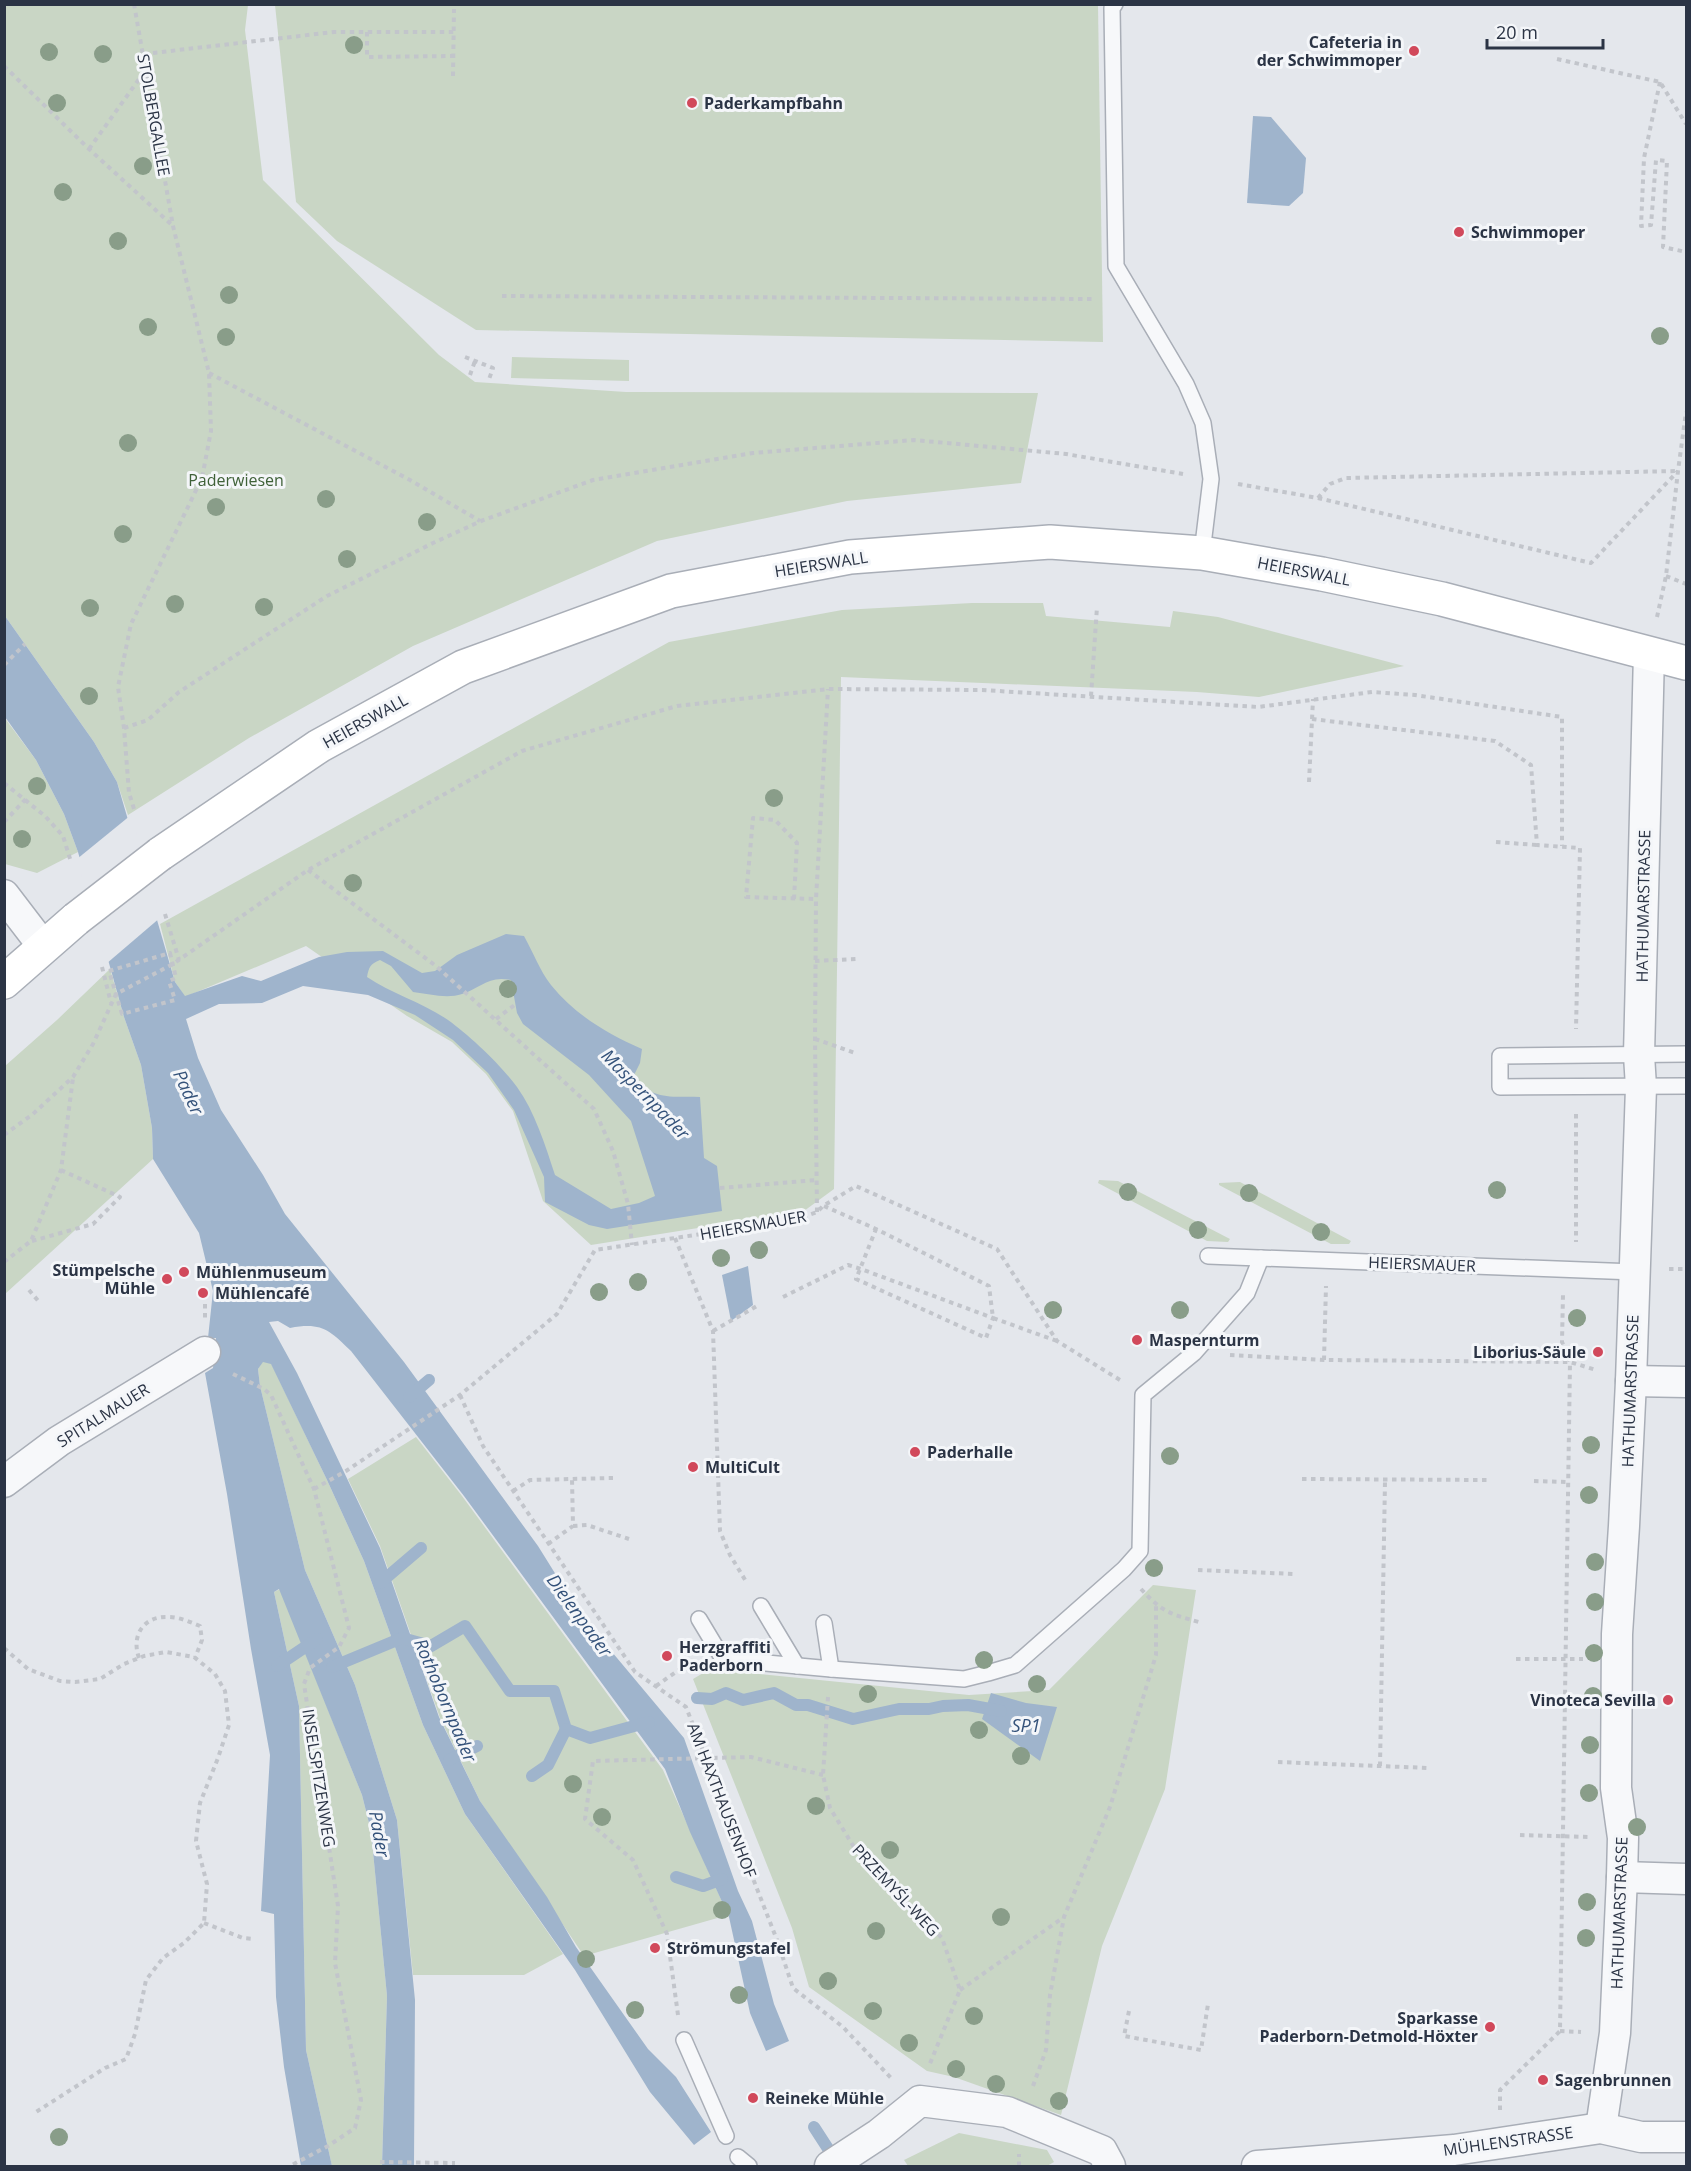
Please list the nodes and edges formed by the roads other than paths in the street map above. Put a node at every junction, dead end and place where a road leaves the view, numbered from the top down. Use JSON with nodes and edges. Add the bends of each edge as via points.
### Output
{"nodes":[{"id":1,"x":1114,"y":4,"type":"edge"},
{"id":2,"x":1202,"y":553,"type":"junction"},
{"id":3,"x":1648,"y":653,"type":"junction"},
{"id":4,"x":1686,"y":663,"type":"edge"},
{"id":5,"x":4,"y":895,"type":"edge"},
{"id":6,"x":43,"y":946,"type":"junction"},
{"id":7,"x":4,"y":982,"type":"edge"},
{"id":8,"x":1686,"y":1054,"type":"edge"},
{"id":9,"x":1640,"y":1055,"type":"junction"},
{"id":10,"x":1686,"y":1086,"type":"edge"},
{"id":11,"x":1641,"y":1087,"type":"junction"},
{"id":12,"x":1208,"y":1256,"type":"dead end"},
{"id":13,"x":1261,"y":1258,"type":"junction"},
{"id":14,"x":1635,"y":1272,"type":"junction"},
{"id":15,"x":205,"y":1352,"type":"dead end"},
{"id":16,"x":1631,"y":1381,"type":"junction"},
{"id":17,"x":1686,"y":1382,"type":"edge"},
{"id":18,"x":4,"y":1482,"type":"edge"},
{"id":19,"x":761,"y":1606,"type":"dead end"},
{"id":20,"x":699,"y":1618,"type":"dead end"},
{"id":21,"x":824,"y":1623,"type":"dead end"},
{"id":22,"x":797,"y":1666,"type":"junction"},
{"id":23,"x":831,"y":1669,"type":"junction"},
{"id":24,"x":1622,"y":1876,"type":"junction"},
{"id":25,"x":1686,"y":1879,"type":"edge"},
{"id":26,"x":684,"y":2040,"type":"dead end"},
{"id":27,"x":1600,"y":2128,"type":"junction"},
{"id":28,"x":726,"y":2136,"type":"dead end"},
{"id":29,"x":1686,"y":2137,"type":"edge"},
{"id":30,"x":830,"y":2166,"type":"edge"},
{"id":31,"x":1110,"y":2166,"type":"edge"},
{"id":32,"x":1257,"y":2166,"type":"edge"}],
"edges":[{"from":1,"to":2,"type":"lane","via":[[1116,266],[1186,384],[1203,423],[1211,479]]},
{"from":2,"to":3,"type":"main road","name":"HEIERSWALL","via":[[1442,599]]},
{"from":2,"to":6,"type":"main road","name":"HEIERSWALL","bridge":true,"via":[[1050,542],[850,557],[671,591],[464,666],[320,746],[160,854]]},
{"from":3,"to":4,"type":"main road","name":"HEIERSWALL"},
{"from":3,"to":9,"type":"street","name":"HATHUMARSTRASSE"},
{"from":5,"to":6,"type":"street"},
{"from":6,"to":7,"type":"main road","name":"HEIERSWALL"},
{"from":8,"to":9,"type":"lane"},
{"from":9,"to":11,"type":"street","name":"HATHUMARSTRASSE"},
{"from":9,"to":11,"type":"lane","via":[[1500,1056],[1500,1087]]},
{"from":10,"to":11,"type":"lane"},
{"from":11,"to":14,"type":"street","name":"HATHUMARSTRASSE"},
{"from":12,"to":13,"type":"lane","name":"HEIERSMAUER"},
{"from":13,"to":14,"type":"lane","name":"HEIERSMAUER"},
{"from":13,"to":23,"type":"lane","via":[[1247,1293],[1194,1353],[1143,1395],[1140,1551],[1124,1569],[1015,1665],[964,1679]]},
{"from":14,"to":16,"type":"street","name":"HATHUMARSTRASSE"},
{"from":15,"to":18,"type":"street","name":"SPITALMAUER","via":[[58,1441]]},
{"from":16,"to":17,"type":"street"},
{"from":16,"to":24,"type":"street","name":"HATHUMARSTRASSE","via":[[1617,1634],[1616,1788],[1623,1838]]},
{"from":19,"to":22,"type":"lane"},
{"from":20,"to":22,"type":"lane","via":[[723,1659]]},
{"from":21,"to":23,"type":"lane"},
{"from":22,"to":23,"type":"lane"},
{"from":24,"to":25,"type":"street"},
{"from":24,"to":27,"type":"street","name":"HATHUMARSTRASSE","via":[[1616,2033]]},
{"from":26,"to":28,"type":"lane"},
{"from":27,"to":29,"type":"street","name":"MÜHLENSTRASSE","via":[[1641,2137]]},
{"from":27,"to":32,"type":"street","name":"MÜHLENSTRASSE","via":[[1454,2150]]},
{"from":30,"to":31,"type":"street","via":[[920,2101],[1007,2112],[1102,2151]]}]}
